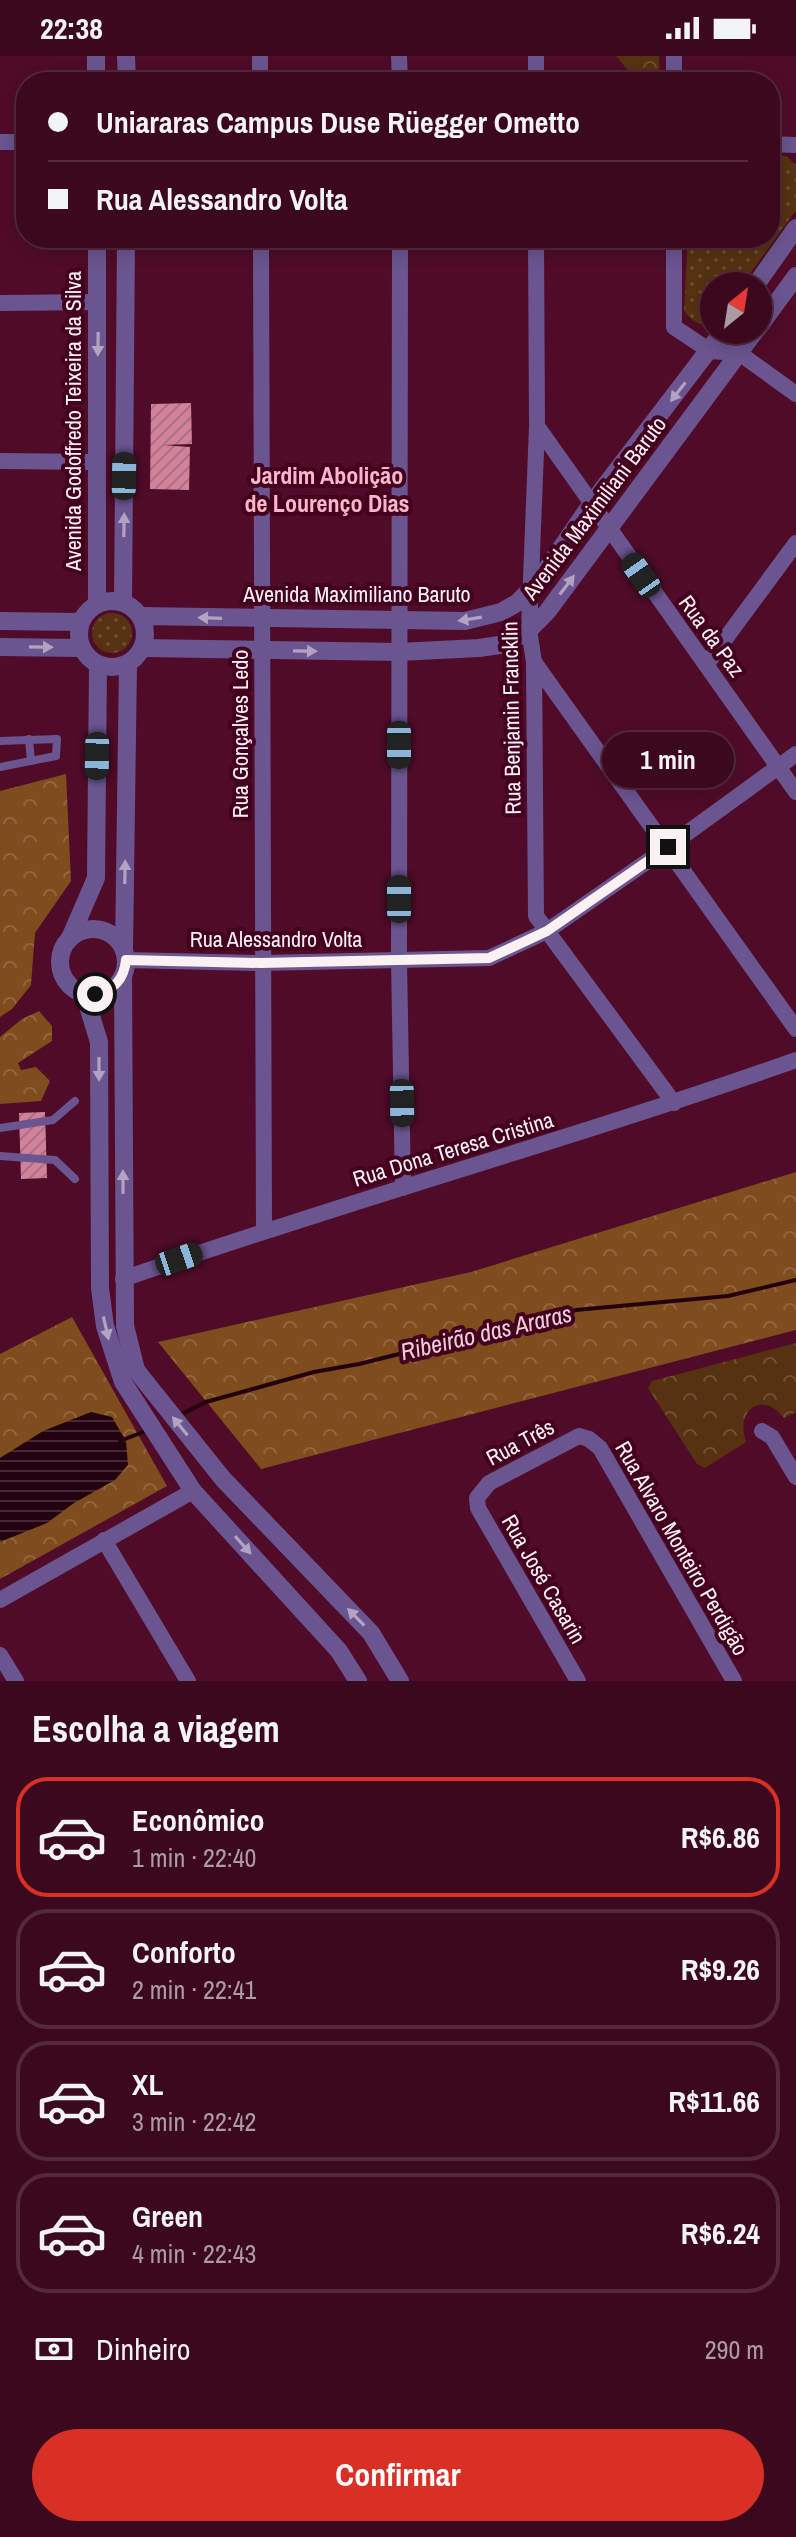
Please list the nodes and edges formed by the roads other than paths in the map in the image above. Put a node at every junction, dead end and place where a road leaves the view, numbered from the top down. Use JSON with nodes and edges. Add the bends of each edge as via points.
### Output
{"nodes":[{"id":1,"x":796,"y":228,"type":"edge"},
{"id":2,"x":97,"y":248,"type":"edge"},
{"id":3,"x":126,"y":248,"type":"edge"},
{"id":4,"x":261,"y":248,"type":"edge"},
{"id":5,"x":400,"y":248,"type":"edge"},
{"id":6,"x":536,"y":248,"type":"edge"},
{"id":7,"x":674,"y":248,"type":"edge"},
{"id":8,"x":765,"y":272,"type":"edge"},
{"id":9,"x":796,"y":276,"type":"edge"},
{"id":10,"x":98,"y":302,"type":"junction"},
{"id":11,"x":0,"y":303,"type":"edge"},
{"id":12,"x":772,"y":309,"type":"edge"},
{"id":13,"x":715,"y":344,"type":"edge"},
{"id":14,"x":746,"y":344,"type":"edge"},
{"id":15,"x":710,"y":351,"type":"junction"},
{"id":16,"x":739,"y":353,"type":"junction"},
{"id":17,"x":796,"y":394,"type":"edge"},
{"id":18,"x":537,"y":426,"type":"junction"},
{"id":19,"x":0,"y":461,"type":"edge"},
{"id":20,"x":97,"y":462,"type":"junction"},
{"id":21,"x":592,"y":503,"type":"junction"},
{"id":22,"x":609,"y":529,"type":"junction"},
{"id":23,"x":796,"y":543,"type":"edge"},
{"id":24,"x":531,"y":588,"type":"junction"},
{"id":25,"x":123,"y":603,"type":"junction"},
{"id":26,"x":97,"y":604,"type":"junction"},
{"id":27,"x":140,"y":616,"type":"junction"},
{"id":28,"x":264,"y":619,"type":"junction"},
{"id":29,"x":399,"y":619,"type":"junction"},
{"id":30,"x":0,"y":621,"type":"edge"},
{"id":31,"x":80,"y":622,"type":"junction"},
{"id":32,"x":529,"y":630,"type":"junction"},
{"id":33,"x":0,"y":647,"type":"edge"},
{"id":34,"x":81,"y":648,"type":"junction"},
{"id":35,"x":143,"y":648,"type":"junction"},
{"id":36,"x":262,"y":650,"type":"junction"},
{"id":37,"x":399,"y":652,"type":"junction"},
{"id":38,"x":534,"y":662,"type":"junction"},
{"id":39,"x":128,"y":664,"type":"junction"},
{"id":40,"x":98,"y":665,"type":"junction"},
{"id":41,"x":706,"y":665,"type":"junction"},
{"id":42,"x":29,"y":739,"type":"junction"},
{"id":43,"x":0,"y":741,"type":"edge"},
{"id":44,"x":796,"y":754,"type":"edge"},
{"id":45,"x":31,"y":761,"type":"junction"},
{"id":46,"x":778,"y":766,"type":"junction"},
{"id":47,"x":0,"y":767,"type":"edge"},
{"id":48,"x":796,"y":792,"type":"edge"},
{"id":49,"x":668,"y":847,"type":"junction"},
{"id":50,"x":547,"y":931,"type":"junction"},
{"id":51,"x":70,"y":938,"type":"junction"},
{"id":52,"x":399,"y":961,"type":"junction"},
{"id":53,"x":124,"y":962,"type":"junction"},
{"id":54,"x":261,"y":963,"type":"junction"},
{"id":55,"x":84,"y":993,"type":"junction"},
{"id":56,"x":796,"y":1029,"type":"edge"},
{"id":57,"x":796,"y":1060,"type":"edge"},
{"id":58,"x":75,"y":1101,"type":"dead end"},
{"id":59,"x":674,"y":1103,"type":"junction"},
{"id":60,"x":0,"y":1128,"type":"edge"},
{"id":61,"x":0,"y":1156,"type":"edge"},
{"id":62,"x":75,"y":1179,"type":"dead end"},
{"id":63,"x":403,"y":1188,"type":"junction"},
{"id":64,"x":264,"y":1230,"type":"junction"},
{"id":65,"x":123,"y":1279,"type":"junction"},
{"id":66,"x":762,"y":1431,"type":"dead end"},
{"id":67,"x":589,"y":1439,"type":"joint"},
{"id":68,"x":796,"y":1477,"type":"edge"},
{"id":69,"x":193,"y":1491,"type":"junction"},
{"id":70,"x":477,"y":1498,"type":"joint"},
{"id":71,"x":104,"y":1540,"type":"junction"},
{"id":72,"x":0,"y":1600,"type":"edge"},
{"id":73,"x":0,"y":1655,"type":"edge"},
{"id":74,"x":16,"y":1681,"type":"edge"},
{"id":75,"x":188,"y":1681,"type":"edge"},
{"id":76,"x":358,"y":1681,"type":"edge"},
{"id":77,"x":400,"y":1681,"type":"edge"},
{"id":78,"x":578,"y":1681,"type":"edge"},
{"id":79,"x":734,"y":1681,"type":"edge"}],
"edges":[{"from":1,"to":8,"type":"street"},
{"from":2,"to":10,"type":"street","name":"Avenida Godoffredo Teixeira da Silva"},
{"from":25,"to":3,"type":"street","one_way":true},
{"from":4,"to":28,"type":"street","name":"Rua Gonçalves Ledo"},
{"from":5,"to":29,"type":"street"},
{"from":6,"to":18,"type":"street","name":"Rua Benjamin Francklin"},
{"from":7,"to":15,"type":"street","via":[[674,327]]},
{"from":9,"to":12,"type":"street","name":"Avenida Maximiliani Baruto"},
{"from":10,"to":11,"type":"street"},
{"from":10,"to":20,"type":"street","name":"Avenida Godoffredo Teixeira da Silva","one_way":true},
{"from":13,"to":15,"type":"street","name":"Avenida Maximiliano Baruto"},
{"from":14,"to":16,"type":"street","name":"Avenida Maximiliani Baruto"},
{"from":15,"to":16,"type":"street"},
{"from":15,"to":21,"type":"street","name":"Avenida Maximiliano Baruto","one_way":true},
{"from":16,"to":17,"type":"street"},
{"from":16,"to":22,"type":"street","name":"Avenida Maximiliani Baruto"},
{"from":18,"to":21,"type":"street","name":"Rua da Paz"},
{"from":18,"to":24,"type":"street","name":"Rua Benjamin Francklin"},
{"from":19,"to":20,"type":"street"},
{"from":20,"to":26,"type":"street","name":"Avenida Godoffredo Teixeira da Silva"},
{"from":21,"to":22,"type":"street","name":"Rua da Paz"},
{"from":21,"to":24,"type":"street","name":"Avenida Maximiliano Baruto"},
{"from":32,"to":22,"type":"street","name":"Avenida Maximiliani Baruto","one_way":true},
{"from":22,"to":41,"type":"street","name":"Rua da Paz"},
{"from":23,"to":41,"type":"street"},
{"from":24,"to":29,"type":"street","name":"Avenida Maximiliano Baruto","one_way":true,"via":[[501,612],[465,621]]},
{"from":24,"to":32,"type":"street","name":"Rua Benjamin Francklin"},
{"from":25,"to":26,"type":"street"},
{"from":25,"to":27,"type":"street"},
{"from":26,"to":31,"type":"street"},
{"from":28,"to":27,"type":"street","name":"Avenida Maximiliano Baruto","one_way":true},
{"from":27,"to":35,"type":"street"},
{"from":28,"to":29,"type":"street","name":"Avenida Maximiliano Baruto"},
{"from":28,"to":36,"type":"street","name":"Rua Gonçalves Ledo"},
{"from":29,"to":37,"type":"street"},
{"from":30,"to":31,"type":"street"},
{"from":31,"to":34,"type":"street"},
{"from":32,"to":37,"type":"street","name":"Avenida Maximiliani Baruto","via":[[506,644]]},
{"from":32,"to":38,"type":"street","name":"Rua Benjamin Francklin"},
{"from":33,"to":34,"type":"street","one_way":true},
{"from":34,"to":40,"type":"street"},
{"from":35,"to":36,"type":"street","name":"Avenida Maximiliani Baruto"},
{"from":35,"to":39,"type":"street"},
{"from":36,"to":37,"type":"street","name":"Avenida Maximiliani Baruto","one_way":true},
{"from":36,"to":54,"type":"street","name":"Rua Gonçalves Ledo"},
{"from":37,"to":52,"type":"street"},
{"from":38,"to":49,"type":"street"},
{"from":38,"to":50,"type":"street","name":"Rua Benjamin Francklin","via":[[536,916]]},
{"from":39,"to":40,"type":"street"},
{"from":53,"to":39,"type":"street","one_way":true},
{"from":40,"to":51,"type":"street","via":[[96,878]]},
{"from":41,"to":46,"type":"street","name":"Rua da Paz"},
{"from":42,"to":43,"type":"lane"},
{"from":42,"to":45,"type":"lane"},
{"from":42,"to":45,"type":"lane","via":[[57,739],[56,756]]},
{"from":44,"to":46,"type":"street","name":"Rua Alessandro Volta"},
{"from":45,"to":47,"type":"lane"},
{"from":46,"to":48,"type":"street","name":"Rua da Paz"},
{"from":46,"to":49,"type":"street","name":"Rua Alessandro Volta"},
{"from":49,"to":50,"type":"street","name":"Rua Alessandro Volta"},
{"from":49,"to":56,"type":"street"},
{"from":50,"to":52,"type":"street","name":"Rua Alessandro Volta","via":[[489,958]]},
{"from":50,"to":59,"type":"street","name":"Rua Benjamin Francklin"},
{"from":51,"to":53,"type":"street","via":[[80,931],[111,934]]},
{"from":51,"to":55,"type":"street","via":[[61,969],[66,980]]},
{"from":52,"to":54,"type":"street","name":"Rua Alessandro Volta"},
{"from":52,"to":63,"type":"street"},
{"from":53,"to":54,"type":"street","name":"Rua Alessandro Volta"},
{"from":53,"to":55,"type":"street","via":[[114,987]]},
{"from":65,"to":53,"type":"street","one_way":true},
{"from":54,"to":64,"type":"street","name":"Rua Gonçalves Ledo"},
{"from":55,"to":69,"type":"street","one_way":true,"via":[[99,1042],[100,1288],[105,1326],[123,1382]]},
{"from":57,"to":59,"type":"street","name":"Rua Dona Teresa Cristina"},
{"from":58,"to":60,"type":"lane","via":[[53,1120]]},
{"from":59,"to":63,"type":"street","name":"Rua Dona Teresa Cristina"},
{"from":61,"to":62,"type":"lane","via":[[55,1160]]},
{"from":63,"to":64,"type":"street","name":"Rua Dona Teresa Cristina"},
{"from":64,"to":65,"type":"street","name":"Rua Dona Teresa Cristina"},
{"from":77,"to":65,"type":"street","one_way":true,"via":[[371,1633],[223,1479],[136,1370],[125,1326]]},
{"from":66,"to":68,"type":"street","via":[[772,1437]]},
{"from":67,"to":70,"type":"street","name":"Rua Três","via":[[579,1436],[553,1449],[489,1483]]},
{"from":67,"to":79,"type":"street","name":"Rua Alvaro Monteiro Perdigão","via":[[600,1448]]},
{"from":69,"to":71,"type":"street"},
{"from":69,"to":76,"type":"street","one_way":true,"via":[[339,1651]]},
{"from":70,"to":78,"type":"street","name":"Rua José Casarin"},
{"from":71,"to":72,"type":"street"},
{"from":71,"to":75,"type":"street"},
{"from":73,"to":74,"type":"street"}]}
